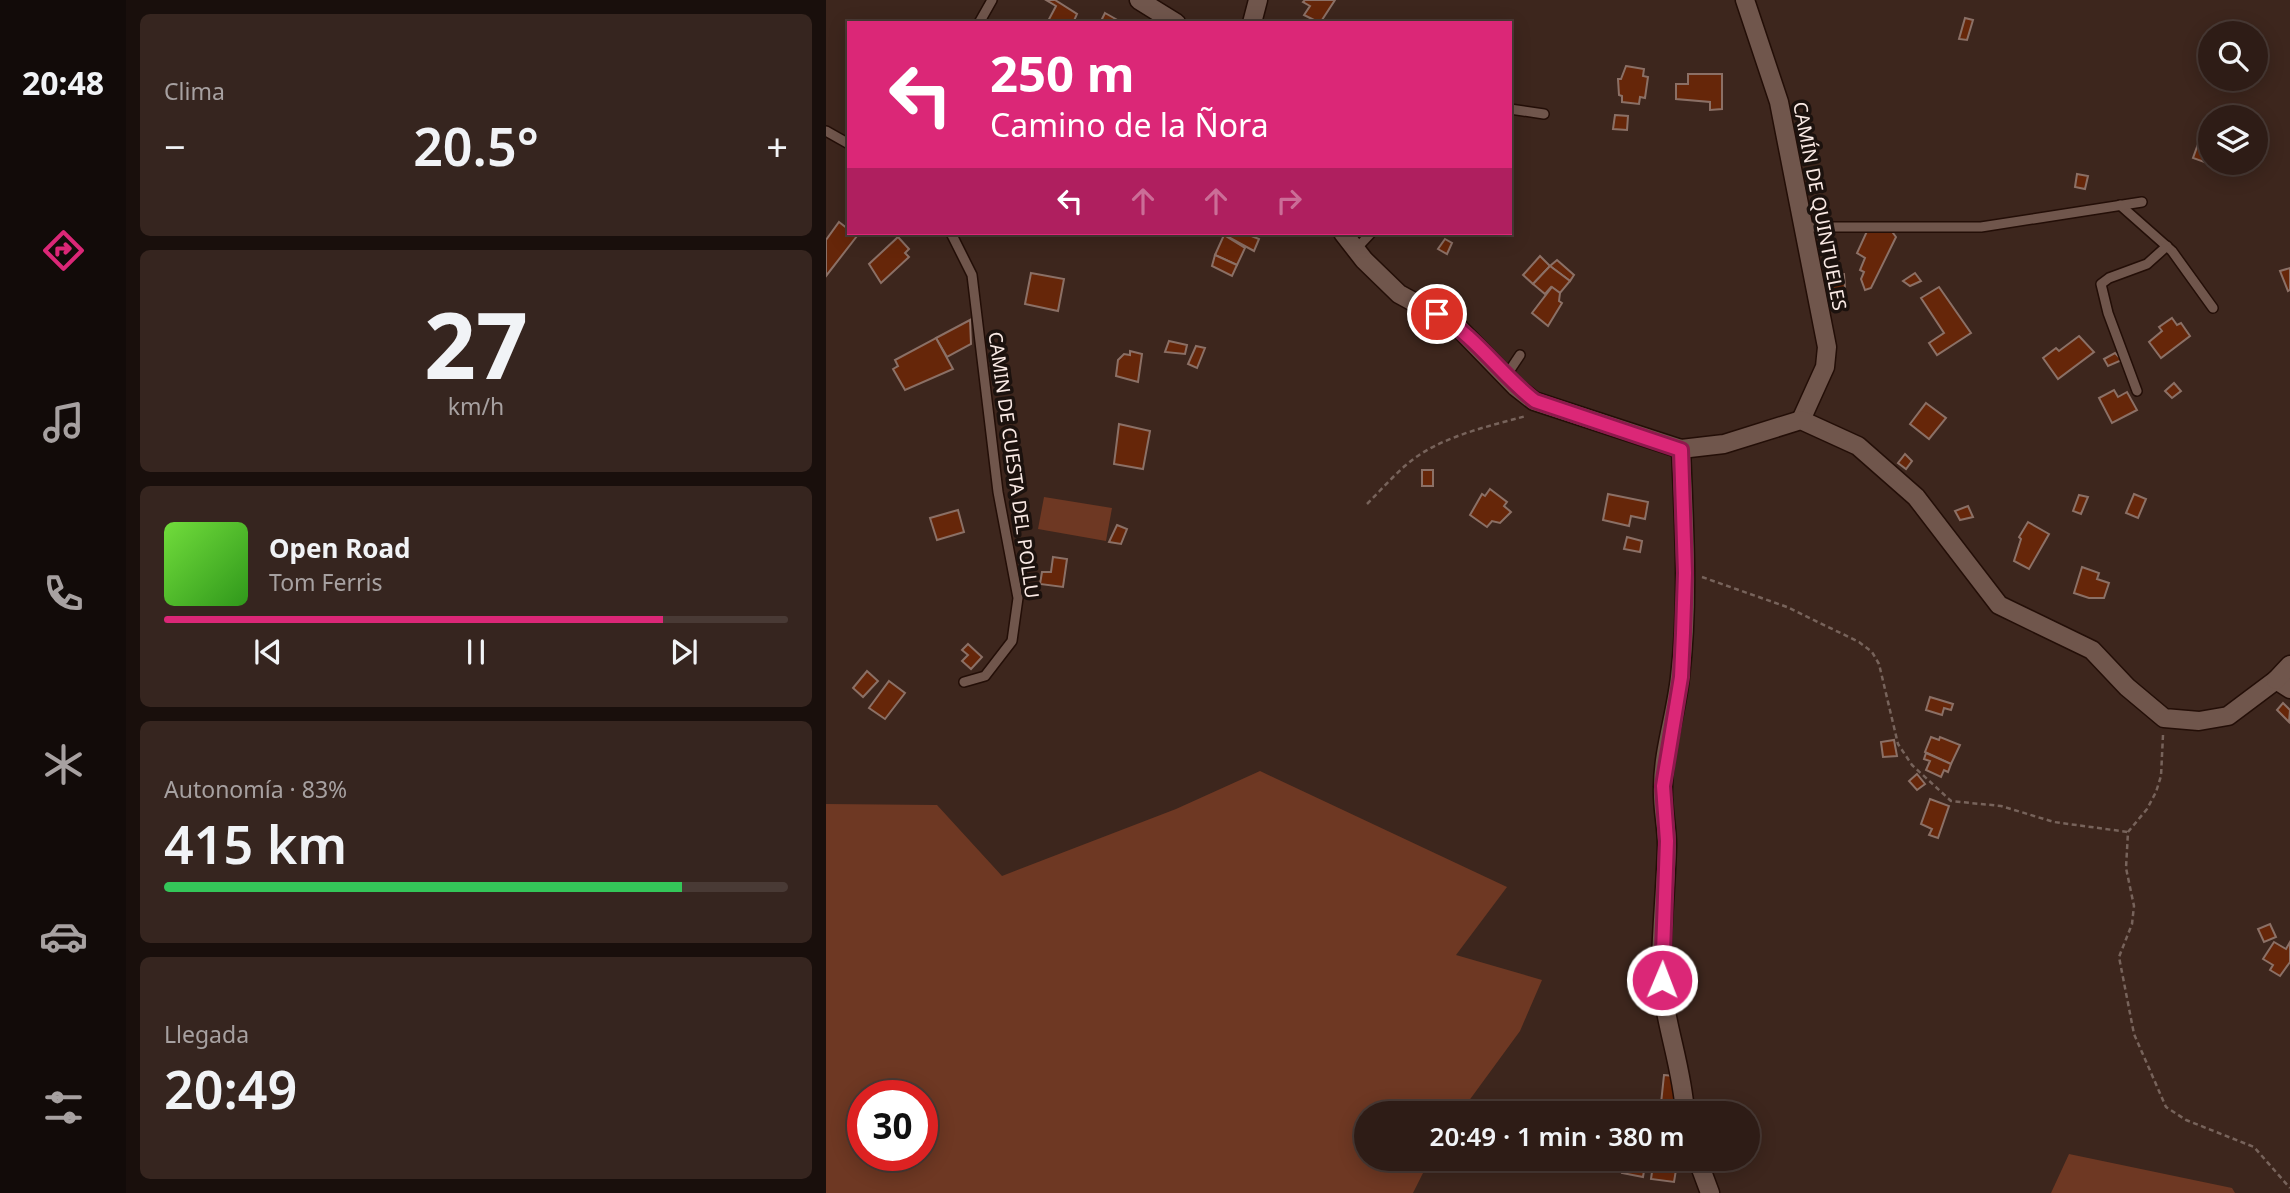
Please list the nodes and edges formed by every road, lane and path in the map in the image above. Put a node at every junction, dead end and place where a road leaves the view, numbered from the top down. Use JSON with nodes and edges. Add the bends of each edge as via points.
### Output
{"nodes":[{"id":1,"x":992,"y":0,"type":"edge"},
{"id":2,"x":1139,"y":0,"type":"edge"},
{"id":3,"x":1258,"y":0,"type":"edge"},
{"id":4,"x":1745,"y":0,"type":"edge"},
{"id":5,"x":980,"y":21,"type":"edge"},
{"id":6,"x":1173,"y":21,"type":"edge"},
{"id":7,"x":1253,"y":21,"type":"edge"},
{"id":8,"x":1512,"y":109,"type":"edge"},
{"id":9,"x":1544,"y":114,"type":"dead end"},
{"id":10,"x":826,"y":131,"type":"edge"},
{"id":11,"x":847,"y":143,"type":"edge"},
{"id":12,"x":2141,"y":202,"type":"dead end"},
{"id":13,"x":2120,"y":205,"type":"junction"},
{"id":14,"x":1803,"y":227,"type":"junction"},
{"id":15,"x":952,"y":235,"type":"edge"},
{"id":16,"x":1345,"y":235,"type":"edge"},
{"id":17,"x":1369,"y":235,"type":"edge"},
{"id":18,"x":2166,"y":246,"type":"junction"},
{"id":19,"x":1356,"y":249,"type":"junction"},
{"id":20,"x":2213,"y":308,"type":"dead end"},
{"id":21,"x":1520,"y":355,"type":"dead end"},
{"id":22,"x":1506,"y":376,"type":"junction"},
{"id":23,"x":2137,"y":391,"type":"dead end"},
{"id":24,"x":1543,"y":404,"type":"junction"},
{"id":25,"x":1801,"y":420,"type":"junction"},
{"id":26,"x":1681,"y":450,"type":"junction"},
{"id":27,"x":1367,"y":504,"type":"dead end"},
{"id":28,"x":1685,"y":573,"type":"junction"},
{"id":29,"x":2290,"y":666,"type":"edge"},
{"id":30,"x":964,"y":682,"type":"dead end"},
{"id":31,"x":2283,"y":685,"type":"edge"},
{"id":32,"x":2164,"y":718,"type":"junction"},
{"id":33,"x":2128,"y":832,"type":"junction"},
{"id":34,"x":1684,"y":1101,"type":"edge"},
{"id":35,"x":1702,"y":1171,"type":"edge"},
{"id":36,"x":2290,"y":1188,"type":"edge"},
{"id":37,"x":1710,"y":1193,"type":"edge"}],
"edges":[{"from":1,"to":5,"type":"lane"},
{"from":2,"to":6,"type":"street"},
{"from":3,"to":7,"type":"street"},
{"from":4,"to":14,"type":"street","name":"CAMÍN DE QUINTUELES","via":[[1779,102]]},
{"from":8,"to":9,"type":"lane"},
{"from":10,"to":11,"type":"lane"},
{"from":12,"to":13,"type":"lane"},
{"from":13,"to":14,"type":"lane","via":[[1981,227]]},
{"from":13,"to":18,"type":"lane"},
{"from":14,"to":25,"type":"street","name":"CAMÍN DE QUINTUELES","via":[[1827,347],[1825,367]]},
{"from":15,"to":30,"type":"lane","name":"CAMIN DE CUESTA DEL POLLU","via":[[972,275],[998,492],[1018,598],[1012,641],[985,677]]},
{"from":16,"to":19,"type":"street"},
{"from":17,"to":19,"type":"lane"},
{"from":18,"to":20,"type":"lane"},
{"from":18,"to":23,"type":"lane","via":[[2147,264],[2101,285]]},
{"from":19,"to":22,"type":"street","via":[[1399,294],[1456,325]]},
{"from":21,"to":22,"type":"lane"},
{"from":22,"to":24,"type":"street"},
{"from":24,"to":26,"type":"street"},
{"from":24,"to":27,"type":"path","via":[[1529,415],[1459,436],[1431,450],[1407,464]]},
{"from":25,"to":26,"type":"street","via":[[1724,444]]},
{"from":25,"to":32,"type":"street","via":[[1858,446],[1916,497],[1999,605],[2092,650]]},
{"from":26,"to":28,"type":"street"},
{"from":28,"to":33,"type":"path","via":[[1787,607],[1872,652],[1898,744],[1912,765],[1951,801],[2001,806],[2054,822]]},
{"from":28,"to":34,"type":"street","via":[[1681,677],[1663,786],[1667,864],[1661,963]]},
{"from":29,"to":31,"type":"street"},
{"from":31,"to":32,"type":"street","via":[[2228,716],[2199,721]]},
{"from":32,"to":33,"type":"path","via":[[2159,784]]},
{"from":33,"to":36,"type":"path","via":[[2126,868],[2134,906],[2119,957],[2127,1007],[2145,1064],[2166,1107],[2186,1120],[2254,1147]]},
{"from":35,"to":37,"type":"street"}]}
